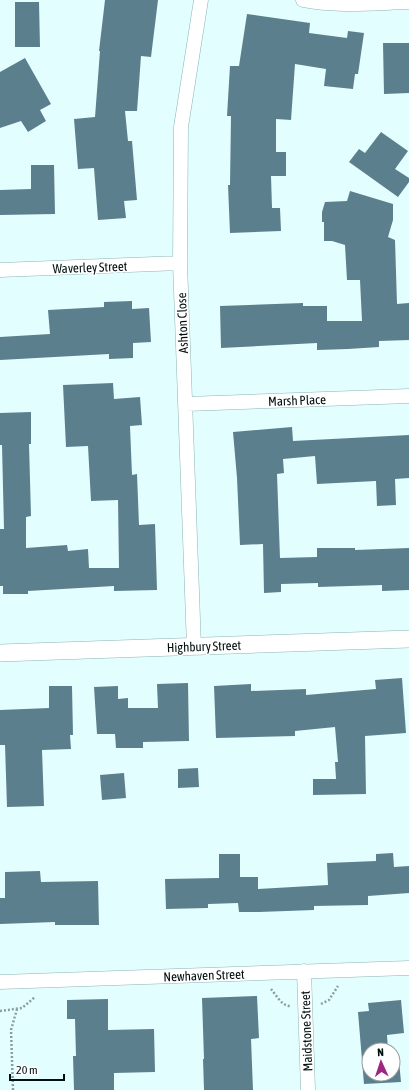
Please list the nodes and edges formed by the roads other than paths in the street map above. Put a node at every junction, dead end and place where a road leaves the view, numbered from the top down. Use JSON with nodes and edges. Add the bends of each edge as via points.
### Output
{"nodes":[{"id":1,"x":201,"y":0,"type":"edge"},
{"id":2,"x":303,"y":0,"type":"edge"},
{"id":3,"x":409,"y":2,"type":"edge"},
{"id":4,"x":180,"y":263,"type":"junction"},
{"id":5,"x":0,"y":270,"type":"edge"},
{"id":6,"x":409,"y":396,"type":"edge"},
{"id":7,"x":186,"y":404,"type":"junction"},
{"id":8,"x":409,"y":639,"type":"edge"},
{"id":9,"x":194,"y":647,"type":"junction"},
{"id":10,"x":0,"y":653,"type":"edge"},
{"id":11,"x":409,"y":968,"type":"edge"},
{"id":12,"x":304,"y":971,"type":"junction"},
{"id":13,"x":0,"y":982,"type":"edge"},
{"id":14,"x":308,"y":1090,"type":"edge"}],
"edges":[{"from":1,"to":4,"type":"street","name":"Ashton Close","via":[[181,127]]},
{"from":2,"to":3,"type":"street","via":[[343,4]]},
{"from":4,"to":5,"type":"street","name":"Waverley Street"},
{"from":4,"to":7,"type":"street","name":"Ashton Close"},
{"from":6,"to":7,"type":"street","name":"Marsh Place"},
{"from":7,"to":9,"type":"street","name":"Ashton Close"},
{"from":8,"to":9,"type":"street","name":"Highbury Street"},
{"from":9,"to":10,"type":"street","name":"Highbury Street"},
{"from":11,"to":12,"type":"street","name":"Newhaven Street"},
{"from":12,"to":13,"type":"street","name":"Newhaven Street"},
{"from":12,"to":14,"type":"street","name":"Maidstone Street"}]}
